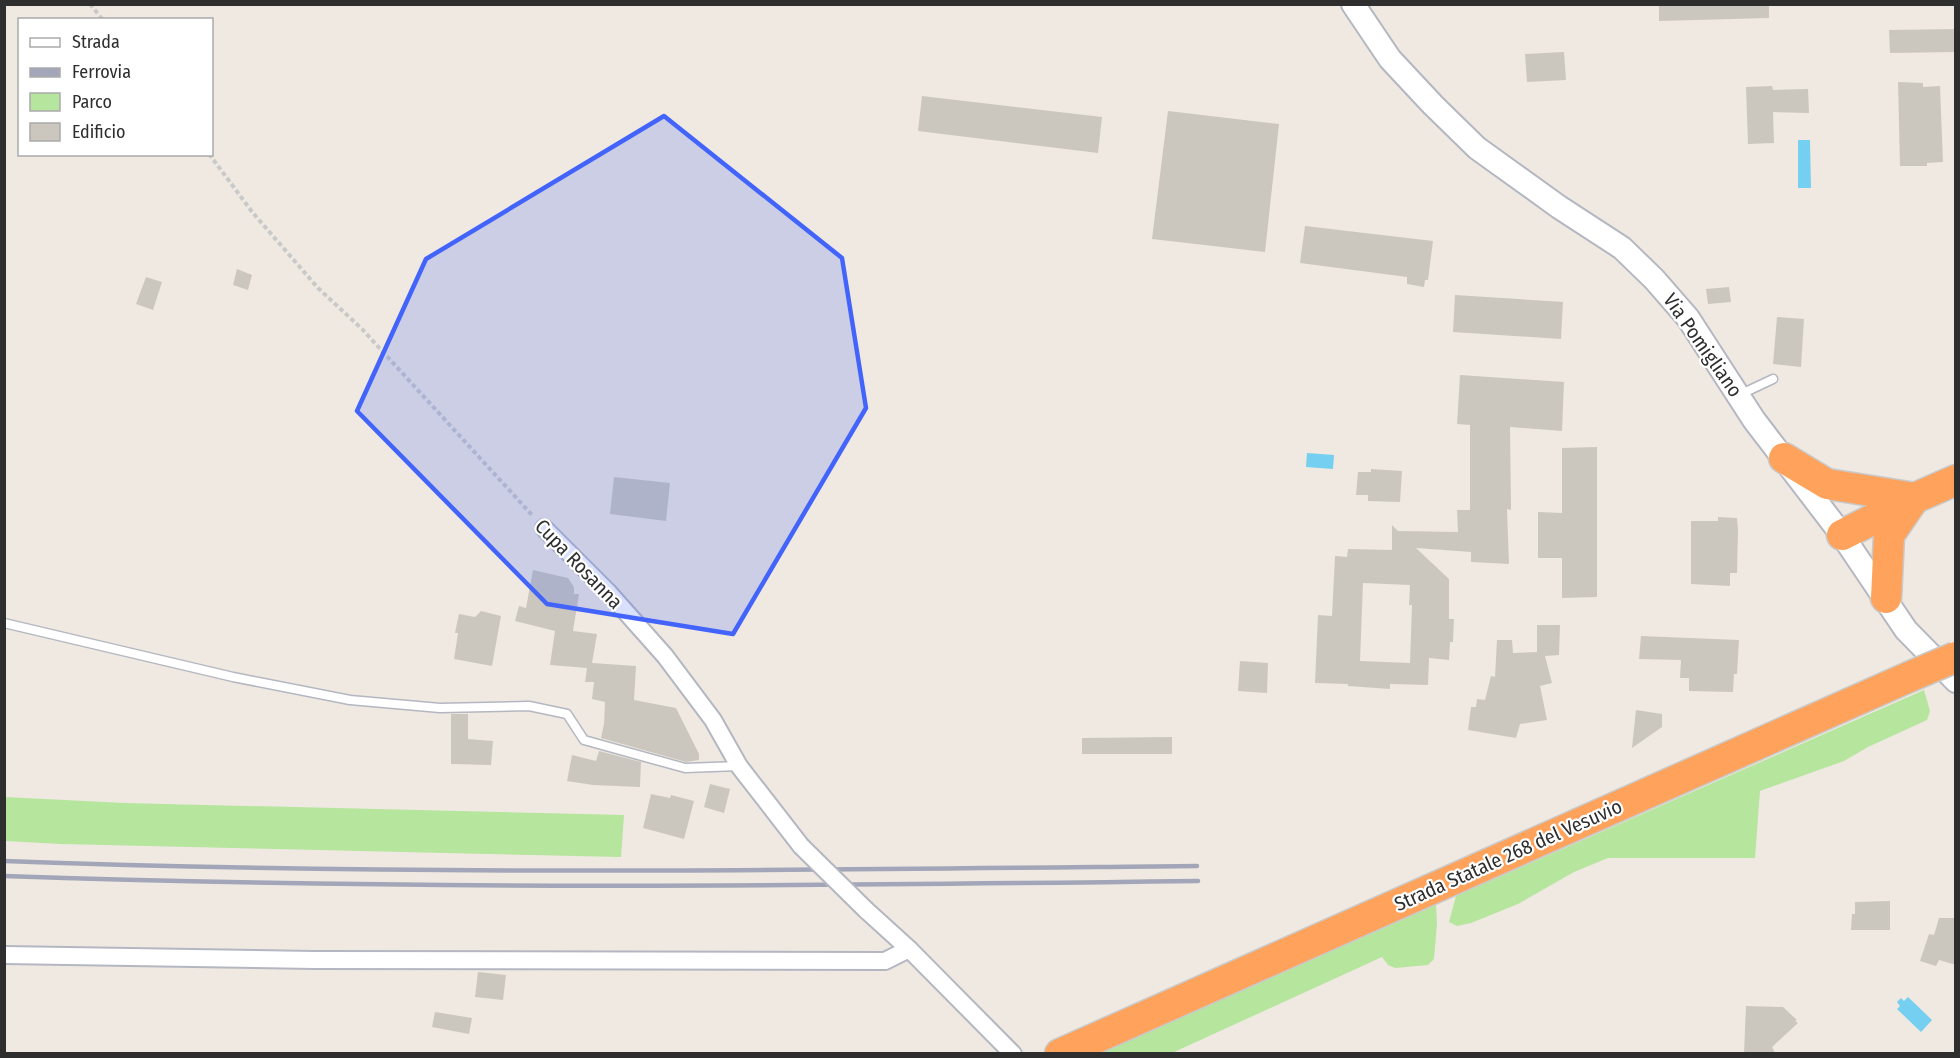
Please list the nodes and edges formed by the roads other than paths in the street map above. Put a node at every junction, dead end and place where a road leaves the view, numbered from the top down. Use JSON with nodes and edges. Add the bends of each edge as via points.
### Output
{"nodes":[{"id":1,"x":1353,"y":4,"type":"edge"},
{"id":2,"x":1773,"y":379,"type":"dead end"},
{"id":3,"x":1739,"y":395,"type":"junction"},
{"id":4,"x":1784,"y":458,"type":"junction"},
{"id":5,"x":1956,"y":480,"type":"edge"},
{"id":6,"x":1915,"y":498,"type":"junction"},
{"id":7,"x":544,"y":528,"type":"road end"},
{"id":8,"x":1842,"y":535,"type":"junction"},
{"id":9,"x":1886,"y":598,"type":"junction"},
{"id":10,"x":4,"y":623,"type":"edge"},
{"id":11,"x":1956,"y":657,"type":"edge"},
{"id":12,"x":1956,"y":681,"type":"edge"},
{"id":13,"x":740,"y":766,"type":"junction"},
{"id":14,"x":909,"y":948,"type":"junction"},
{"id":15,"x":4,"y":955,"type":"edge"},
{"id":16,"x":1013,"y":1053,"type":"edge"},
{"id":17,"x":1060,"y":1053,"type":"edge"}],
"edges":[{"from":1,"to":3,"type":"street","name":"Via Pomigliano","via":[[1390,59],[1477,148],[1622,248],[1654,279],[1688,318]]},
{"from":2,"to":3,"type":"lane"},
{"from":3,"to":4,"type":"street","name":"Via Pomigliano"},
{"from":4,"to":6,"type":"highway","via":[[1827,484]]},
{"from":4,"to":8,"type":"street","name":"Via Pomigliano"},
{"from":5,"to":6,"type":"highway"},
{"from":6,"to":8,"type":"highway"},
{"from":6,"to":9,"type":"highway","via":[[1889,535]]},
{"from":7,"to":13,"type":"street","name":"Cupa Rosanna","via":[[665,656],[713,720]]},
{"from":8,"to":9,"type":"street","name":"Via Pomigliano"},
{"from":9,"to":12,"type":"street","name":"Via Pomigliano","via":[[1906,630]]},
{"from":10,"to":13,"type":"lane","via":[[350,700],[440,708],[529,706],[567,714],[584,740],[685,768]]},
{"from":11,"to":17,"type":"highway","name":"Strada Statale 268 del Vesuvio","bridge":true},
{"from":13,"to":14,"type":"street","name":"Cupa Rosanna","bridge":true,"via":[[801,846]]},
{"from":14,"to":15,"type":"street","via":[[885,961]]},
{"from":14,"to":16,"type":"street","name":"Cupa Rosanna"}]}
